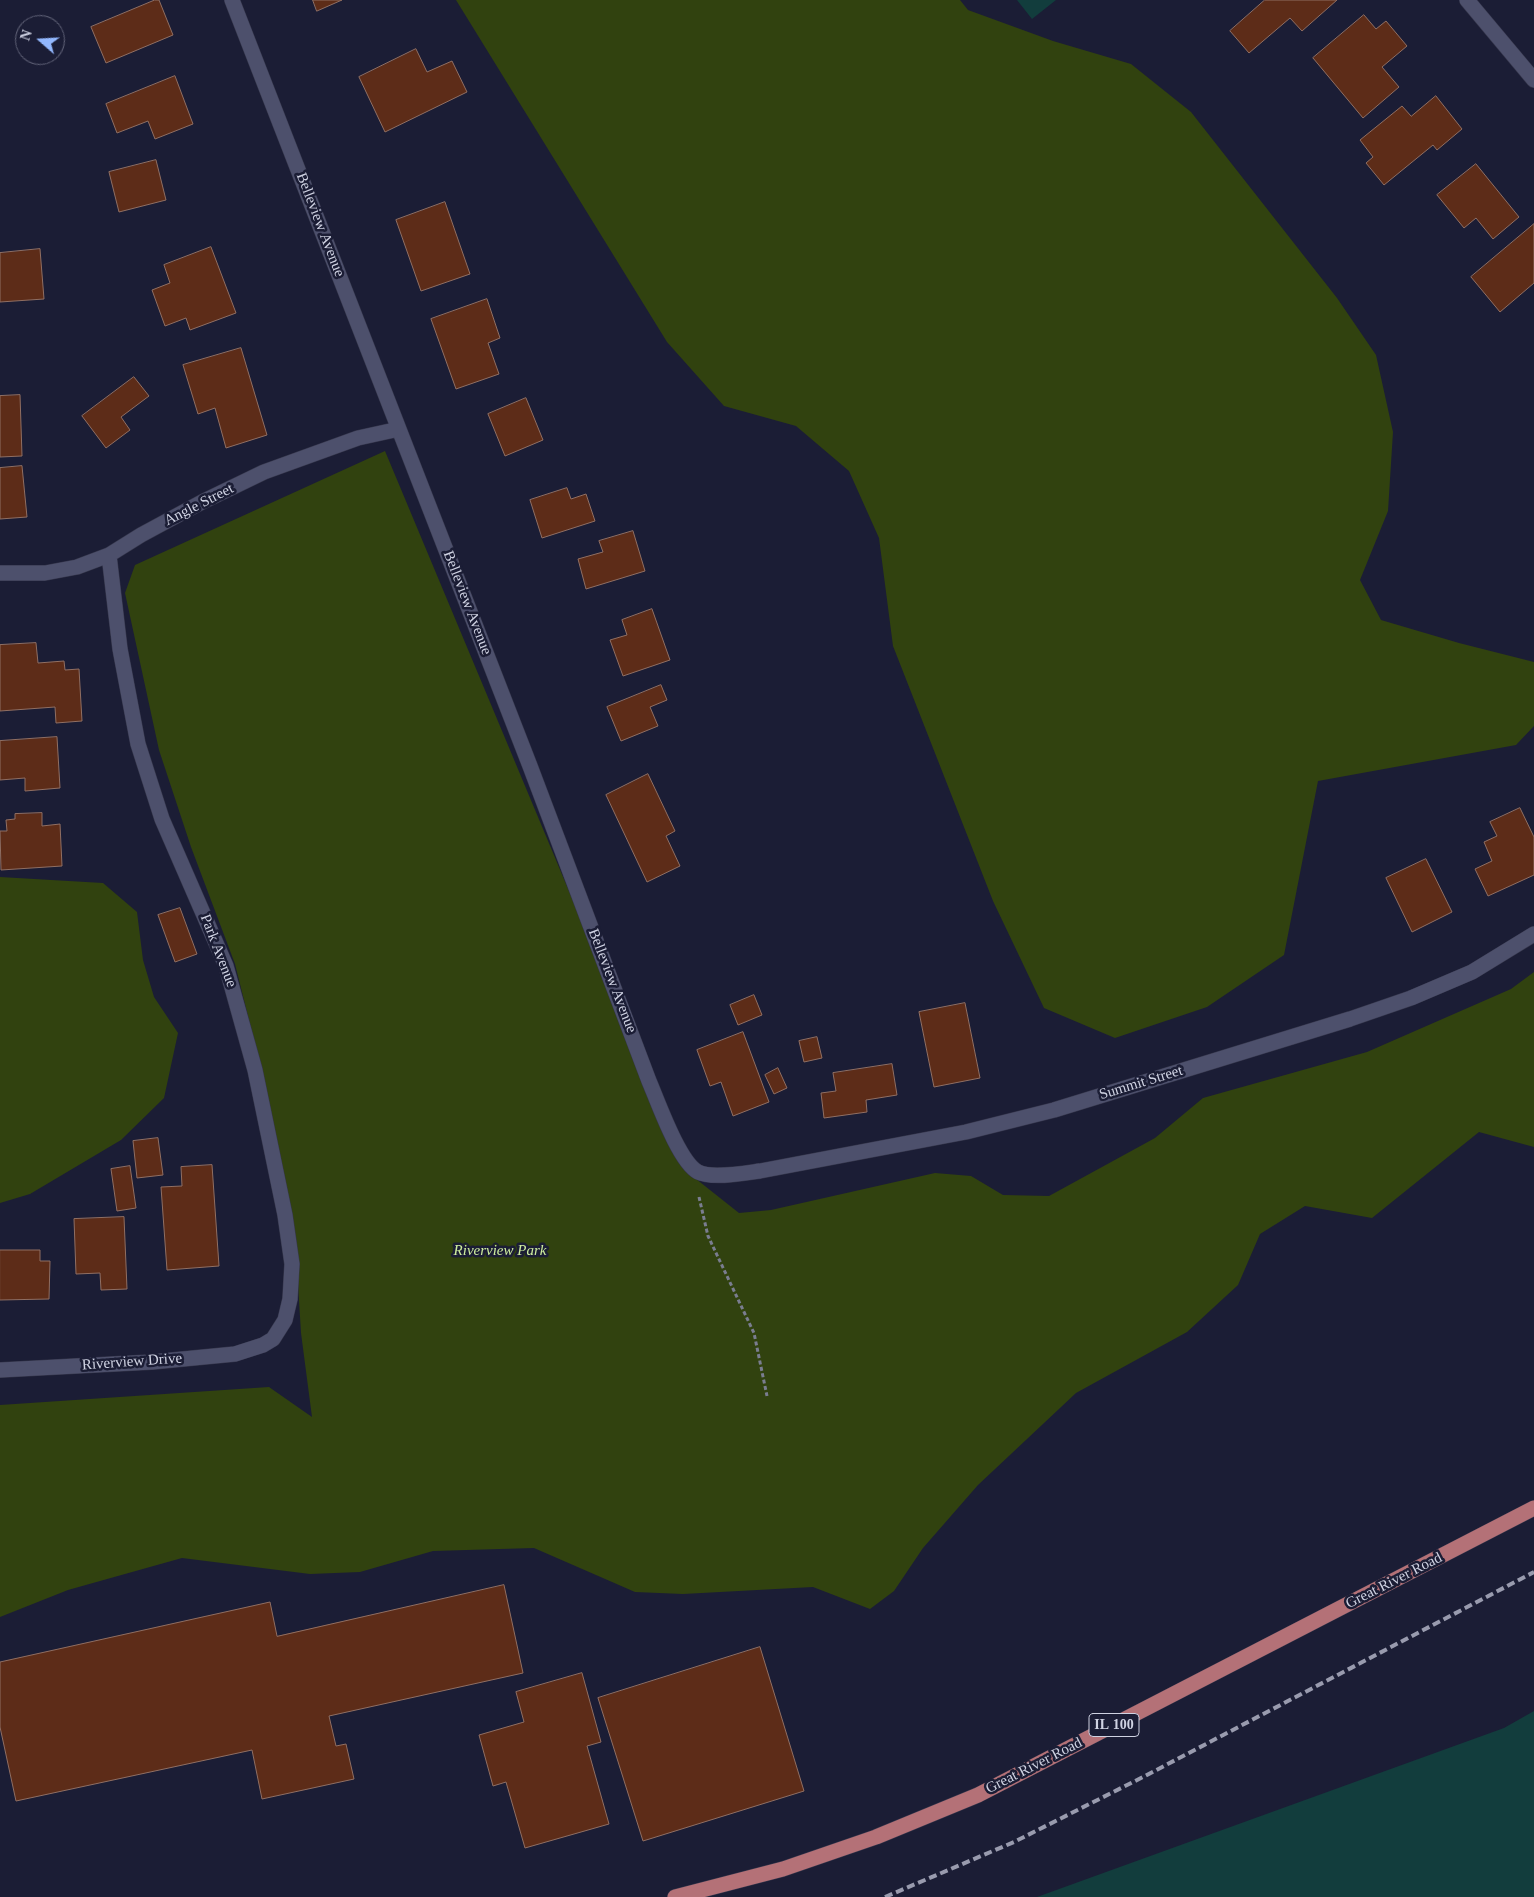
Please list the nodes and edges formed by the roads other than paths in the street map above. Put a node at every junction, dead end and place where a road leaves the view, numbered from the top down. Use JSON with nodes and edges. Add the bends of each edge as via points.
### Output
{"nodes":[{"id":1,"x":232,"y":0,"type":"edge"},
{"id":2,"x":1467,"y":0,"type":"edge"},
{"id":3,"x":1534,"y":80,"type":"edge"},
{"id":4,"x":399,"y":429,"type":"junction"},
{"id":5,"x":109,"y":555,"type":"junction"},
{"id":6,"x":0,"y":573,"type":"edge"},
{"id":7,"x":1534,"y":934,"type":"edge"},
{"id":8,"x":729,"y":1175,"type":"joint"},
{"id":9,"x":263,"y":1346,"type":"joint"},
{"id":10,"x":0,"y":1370,"type":"edge"},
{"id":11,"x":1534,"y":1508,"type":"edge"},
{"id":12,"x":675,"y":1897,"type":"edge"}],
"edges":[{"from":1,"to":4,"type":"street","name":"Belleview Avenue"},
{"from":2,"to":3,"type":"street"},
{"from":4,"to":5,"type":"street","name":"Angle Street","via":[[358,438],[264,472],[195,506]]},
{"from":4,"to":8,"type":"street","name":"Belleview Avenue","via":[[668,1126],[691,1167],[700,1173]]},
{"from":5,"to":6,"type":"street","name":"Angle Street","via":[[77,567],[45,573]]},
{"from":5,"to":9,"type":"street","name":"Park Avenue","via":[[120,650],[138,744],[162,819],[226,966],[255,1070],[285,1215],[292,1264],[290,1299],[285,1320],[273,1339]]},
{"from":7,"to":8,"type":"street","name":"Summit Street","via":[[1472,972],[1411,998],[1054,1110],[966,1132]]},
{"from":9,"to":10,"type":"street","name":"Riverview Drive","via":[[235,1354],[152,1362]]},
{"from":11,"to":12,"type":"main road","name":"Great River Road","number":"IL 100","via":[[978,1795],[876,1837],[792,1865]]}]}
